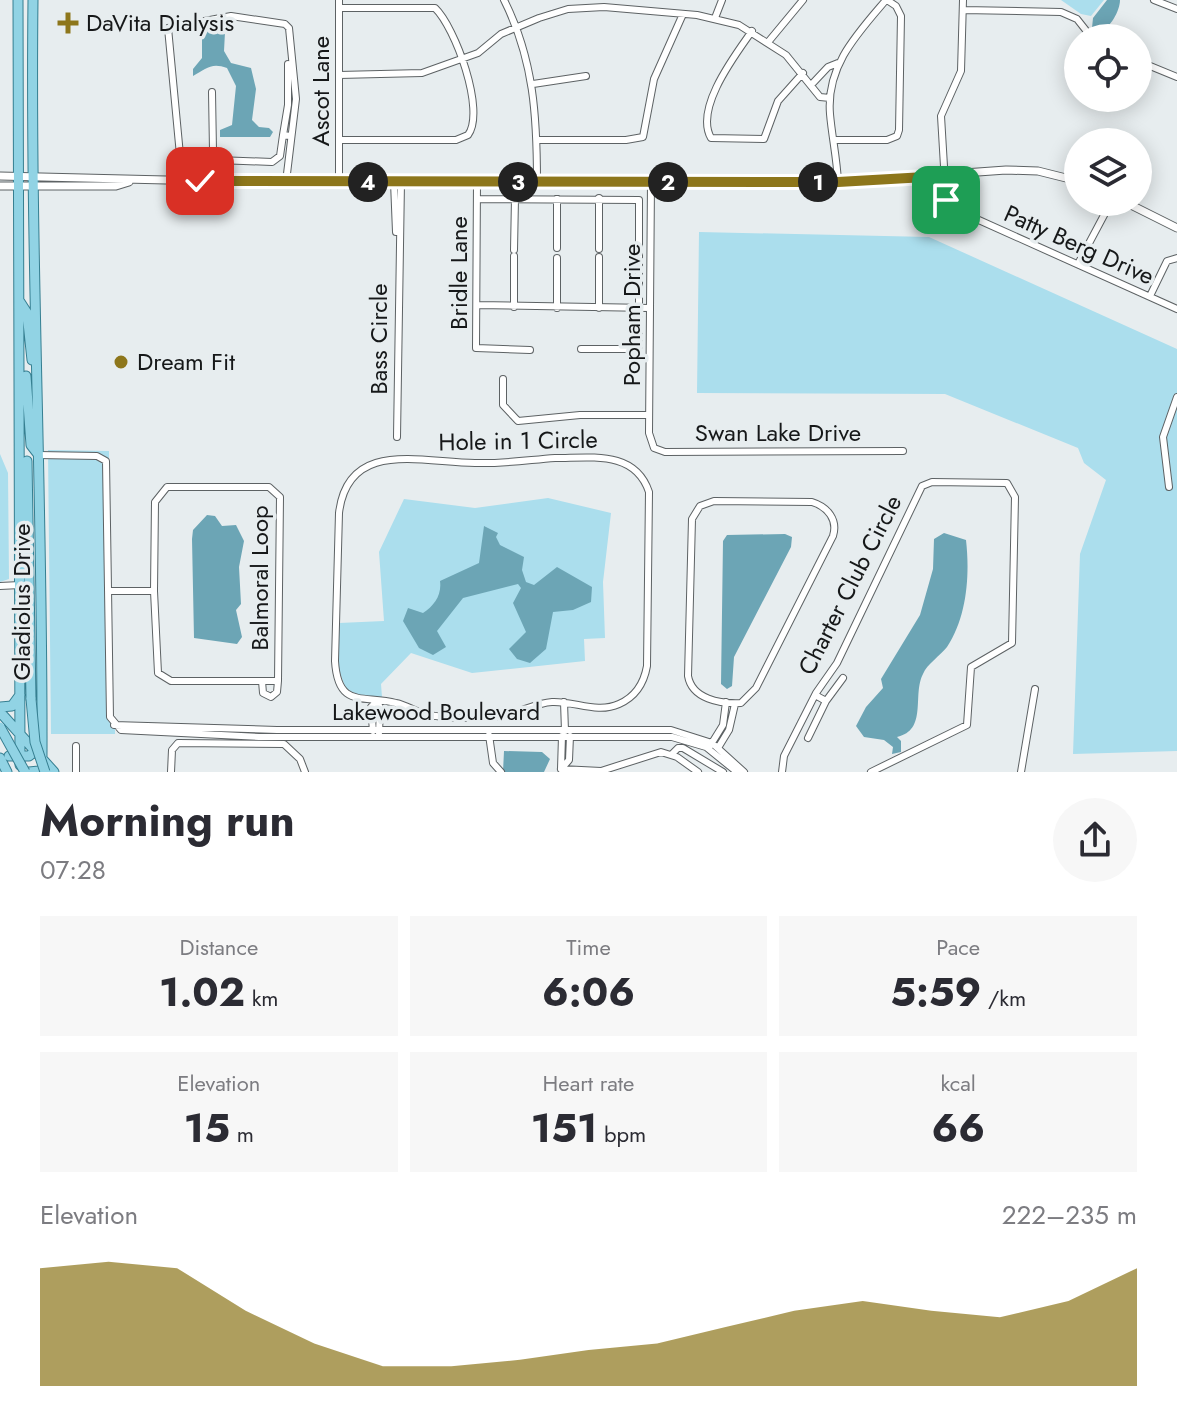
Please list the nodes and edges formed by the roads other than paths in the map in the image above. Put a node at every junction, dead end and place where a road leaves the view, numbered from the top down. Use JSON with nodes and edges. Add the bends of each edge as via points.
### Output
{"nodes":[{"id":1,"x":18,"y":0,"type":"edge"},
{"id":2,"x":33,"y":0,"type":"edge"},
{"id":3,"x":504,"y":0,"type":"edge"},
{"id":4,"x":655,"y":0,"type":"edge"},
{"id":5,"x":722,"y":0,"type":"edge"},
{"id":6,"x":803,"y":0,"type":"edge"},
{"id":7,"x":886,"y":0,"type":"edge"},
{"id":8,"x":963,"y":0,"type":"edge"},
{"id":9,"x":1154,"y":0,"type":"edge"},
{"id":10,"x":339,"y":4,"type":"edge"},
{"id":11,"x":1177,"y":9,"type":"edge"},
{"id":12,"x":963,"y":10,"type":"junction"},
{"id":13,"x":653,"y":11,"type":"junction"},
{"id":14,"x":683,"y":14,"type":"junction"},
{"id":15,"x":715,"y":18,"type":"junction"},
{"id":16,"x":1081,"y":24,"type":"edge"},
{"id":17,"x":517,"y":27,"type":"junction"},
{"id":18,"x":752,"y":31,"type":"junction"},
{"id":19,"x":769,"y":41,"type":"junction"},
{"id":20,"x":462,"y":60,"type":"junction"},
{"id":21,"x":838,"y":63,"type":"junction"},
{"id":22,"x":288,"y":64,"type":"dead end"},
{"id":23,"x":1152,"y":67,"type":"edge"},
{"id":24,"x":803,"y":73,"type":"junction"},
{"id":25,"x":339,"y":75,"type":"junction"},
{"id":26,"x":586,"y":76,"type":"dead end"},
{"id":27,"x":1177,"y":77,"type":"edge"},
{"id":28,"x":533,"y":84,"type":"junction"},
{"id":29,"x":812,"y":84,"type":"junction"},
{"id":30,"x":212,"y":92,"type":"dead end"},
{"id":31,"x":288,"y":94,"type":"junction"},
{"id":32,"x":296,"y":94,"type":"junction"},
{"id":33,"x":830,"y":98,"type":"junction"},
{"id":34,"x":283,"y":135,"type":"junction"},
{"id":35,"x":291,"y":136,"type":"junction"},
{"id":36,"x":339,"y":140,"type":"junction"},
{"id":37,"x":537,"y":140,"type":"junction"},
{"id":38,"x":835,"y":140,"type":"junction"},
{"id":39,"x":180,"y":155,"type":"dead end"},
{"id":40,"x":0,"y":176,"type":"edge"},
{"id":41,"x":943,"y":176,"type":"junction"},
{"id":42,"x":1064,"y":178,"type":"edge"},
{"id":43,"x":18,"y":181,"type":"junction"},
{"id":44,"x":32,"y":181,"type":"junction"},
{"id":45,"x":286,"y":182,"type":"junction"},
{"id":46,"x":339,"y":182,"type":"junction"},
{"id":47,"x":398,"y":182,"type":"junction"},
{"id":48,"x":477,"y":182,"type":"junction"},
{"id":49,"x":537,"y":182,"type":"junction"},
{"id":50,"x":651,"y":182,"type":"junction"},
{"id":51,"x":838,"y":182,"type":"junction"},
{"id":52,"x":0,"y":186,"type":"edge"},
{"id":53,"x":515,"y":198,"type":"junction"},
{"id":54,"x":599,"y":198,"type":"junction"},
{"id":55,"x":477,"y":199,"type":"junction"},
{"id":56,"x":557,"y":199,"type":"junction"},
{"id":57,"x":1104,"y":216,"type":"edge"},
{"id":58,"x":1152,"y":216,"type":"edge"},
{"id":59,"x":1177,"y":228,"type":"edge"},
{"id":60,"x":557,"y":248,"type":"dead end"},
{"id":61,"x":557,"y":258,"type":"dead end"},
{"id":62,"x":1177,"y":258,"type":"edge"},
{"id":63,"x":1078,"y":264,"type":"junction"},
{"id":64,"x":1150,"y":296,"type":"junction"},
{"id":65,"x":20,"y":302,"type":"junction"},
{"id":66,"x":477,"y":305,"type":"junction"},
{"id":67,"x":514,"y":307,"type":"junction"},
{"id":68,"x":557,"y":308,"type":"junction"},
{"id":69,"x":599,"y":308,"type":"junction"},
{"id":70,"x":640,"y":308,"type":"junction"},
{"id":71,"x":650,"y":308,"type":"junction"},
{"id":72,"x":1177,"y":309,"type":"edge"},
{"id":73,"x":581,"y":349,"type":"dead end"},
{"id":74,"x":530,"y":350,"type":"dead end"},
{"id":75,"x":21,"y":353,"type":"junction"},
{"id":76,"x":36,"y":375,"type":"junction"},
{"id":77,"x":503,"y":379,"type":"dead end"},
{"id":78,"x":22,"y":385,"type":"junction"},
{"id":79,"x":1177,"y":397,"type":"edge"},
{"id":80,"x":649,"y":415,"type":"junction"},
{"id":81,"x":397,"y":437,"type":"dead end"},
{"id":82,"x":654,"y":448,"type":"joint"},
{"id":83,"x":903,"y":451,"type":"dead end"},
{"id":84,"x":38,"y":455,"type":"junction"},
{"id":85,"x":1169,"y":487,"type":"dead end"},
{"id":86,"x":21,"y":585,"type":"junction"},
{"id":87,"x":0,"y":586,"type":"edge"},
{"id":88,"x":109,"y":591,"type":"junction"},
{"id":89,"x":154,"y":591,"type":"junction"},
{"id":90,"x":843,"y":678,"type":"dead end"},
{"id":91,"x":262,"y":681,"type":"junction"},
{"id":92,"x":278,"y":681,"type":"junction"},
{"id":93,"x":1035,"y":689,"type":"dead end"},
{"id":94,"x":21,"y":692,"type":"junction"},
{"id":95,"x":815,"y":695,"type":"junction"},
{"id":96,"x":42,"y":701,"type":"junction"},
{"id":97,"x":377,"y":701,"type":"junction"},
{"id":98,"x":826,"y":701,"type":"junction"},
{"id":99,"x":564,"y":702,"type":"junction"},
{"id":100,"x":726,"y":702,"type":"junction"},
{"id":101,"x":735,"y":704,"type":"junction"},
{"id":102,"x":0,"y":709,"type":"edge"},
{"id":103,"x":728,"y":720,"type":"junction"},
{"id":104,"x":0,"y":727,"type":"edge"},
{"id":105,"x":376,"y":733,"type":"junction"},
{"id":106,"x":489,"y":733,"type":"junction"},
{"id":107,"x":660,"y":733,"type":"junction"},
{"id":108,"x":21,"y":734,"type":"junction"},
{"id":109,"x":259,"y":737,"type":"junction"},
{"id":110,"x":808,"y":738,"type":"dead end"},
{"id":111,"x":565,"y":739,"type":"junction"},
{"id":112,"x":0,"y":746,"type":"edge"},
{"id":113,"x":76,"y":746,"type":"dead end"},
{"id":114,"x":713,"y":748,"type":"junction"},
{"id":115,"x":659,"y":752,"type":"junction"},
{"id":116,"x":39,"y":754,"type":"junction"},
{"id":117,"x":671,"y":755,"type":"junction"},
{"id":118,"x":19,"y":766,"type":"edge"},
{"id":119,"x":43,"y":771,"type":"edge"},
{"id":120,"x":560,"y":771,"type":"edge"},
{"id":121,"x":7,"y":772,"type":"edge"},
{"id":122,"x":53,"y":772,"type":"edge"},
{"id":123,"x":76,"y":772,"type":"edge"},
{"id":124,"x":171,"y":772,"type":"edge"},
{"id":125,"x":305,"y":772,"type":"edge"},
{"id":126,"x":501,"y":772,"type":"edge"},
{"id":127,"x":698,"y":772,"type":"edge"},
{"id":128,"x":723,"y":772,"type":"edge"},
{"id":129,"x":737,"y":772,"type":"edge"},
{"id":130,"x":744,"y":772,"type":"edge"},
{"id":131,"x":782,"y":772,"type":"edge"},
{"id":132,"x":871,"y":772,"type":"edge"},
{"id":133,"x":1021,"y":772,"type":"edge"}],
"edges":[{"from":1,"to":43,"type":"main road","name":"Gladiolus Drive"},
{"from":2,"to":44,"type":"main road","name":"Gladiolus Drive"},
{"from":3,"to":17,"type":"street"},
{"from":4,"to":13,"type":"street"},
{"from":5,"to":15,"type":"street"},
{"from":6,"to":19,"type":"street"},
{"from":7,"to":21,"type":"street"},
{"from":7,"to":38,"type":"street","via":[[901,16],[899,130],[892,139]]},
{"from":8,"to":12,"type":"street"},
{"from":9,"to":11,"type":"street"},
{"from":10,"to":20,"type":"street","via":[[435,8]]},
{"from":10,"to":25,"type":"street","name":"Ascot Lane"},
{"from":12,"to":16,"type":"street","via":[[1061,12]]},
{"from":12,"to":41,"type":"street","via":[[961,71],[941,116]]},
{"from":13,"to":14,"type":"street"},
{"from":13,"to":17,"type":"street","via":[[579,8]]},
{"from":14,"to":15,"type":"street"},
{"from":14,"to":37,"type":"street","via":[[654,79],[643,137]]},
{"from":15,"to":18,"type":"street"},
{"from":17,"to":20,"type":"street"},
{"from":17,"to":28,"type":"street"},
{"from":18,"to":19,"type":"street"},
{"from":18,"to":24,"type":"street","via":[[716,90],[708,122],[711,138],[764,139],[782,95]]},
{"from":19,"to":24,"type":"street"},
{"from":20,"to":25,"type":"street","via":[[422,73]]},
{"from":20,"to":36,"type":"street","via":[[473,119],[468,135],[456,140]]},
{"from":21,"to":29,"type":"street"},
{"from":21,"to":33,"type":"street"},
{"from":22,"to":31,"type":"street"},
{"from":23,"to":27,"type":"street"},
{"from":24,"to":29,"type":"street"},
{"from":25,"to":36,"type":"street","name":"Ascot Lane"},
{"from":26,"to":28,"type":"street"},
{"from":28,"to":37,"type":"street"},
{"from":29,"to":33,"type":"street","via":[[820,97]]},
{"from":30,"to":34,"type":"street","via":[[217,160],[272,162],[280,156]]},
{"from":31,"to":32,"type":"street"},
{"from":31,"to":34,"type":"street"},
{"from":32,"to":35,"type":"street"},
{"from":32,"to":39,"type":"street","via":[[285,24],[219,17],[173,25],[168,28]]},
{"from":33,"to":38,"type":"street"},
{"from":34,"to":35,"type":"street"},
{"from":35,"to":45,"type":"street"},
{"from":36,"to":46,"type":"street","name":"Ascot Lane"},
{"from":37,"to":49,"type":"street"},
{"from":38,"to":51,"type":"street"},
{"from":40,"to":43,"type":"street"},
{"from":41,"to":42,"type":"street","via":[[1025,170]]},
{"from":41,"to":51,"type":"street"},
{"from":41,"to":63,"type":"street","name":"Patty Berg Drive","via":[[946,200],[952,206]]},
{"from":43,"to":44,"type":"street"},
{"from":43,"to":52,"type":"street"},
{"from":43,"to":65,"type":"main road","name":"Gladiolus Drive"},
{"from":44,"to":45,"type":"street","via":[[108,176],[132,181]]},
{"from":44,"to":76,"type":"main road","name":"Gladiolus Drive"},
{"from":45,"to":46,"type":"street"},
{"from":46,"to":47,"type":"street"},
{"from":47,"to":48,"type":"street"},
{"from":47,"to":81,"type":"street","name":"Bass Circle"},
{"from":48,"to":49,"type":"street"},
{"from":48,"to":55,"type":"street","name":"Bridle Lane"},
{"from":49,"to":50,"type":"street"},
{"from":50,"to":51,"type":"street"},
{"from":50,"to":71,"type":"street","name":"Popham Drive"},
{"from":53,"to":55,"type":"street"},
{"from":53,"to":56,"type":"street"},
{"from":53,"to":67,"type":"street"},
{"from":54,"to":56,"type":"street"},
{"from":54,"to":69,"type":"street"},
{"from":54,"to":70,"type":"street","via":[[639,200]]},
{"from":55,"to":66,"type":"street","name":"Bridle Lane"},
{"from":56,"to":60,"type":"street"},
{"from":57,"to":63,"type":"street"},
{"from":58,"to":59,"type":"street"},
{"from":61,"to":68,"type":"street"},
{"from":62,"to":64,"type":"street","via":[[1167,261]]},
{"from":63,"to":64,"type":"street","name":"Patty Berg Drive"},
{"from":64,"to":72,"type":"street","name":"Patty Berg Drive"},
{"from":65,"to":75,"type":"main road","name":"Gladiolus Drive"},
{"from":65,"to":76,"type":"main road","via":[[27,313]]},
{"from":66,"to":67,"type":"street"},
{"from":66,"to":74,"type":"street","name":"Bridle Lane","via":[[476,348]]},
{"from":67,"to":68,"type":"street"},
{"from":68,"to":69,"type":"street"},
{"from":69,"to":70,"type":"street"},
{"from":70,"to":71,"type":"street"},
{"from":70,"to":73,"type":"street","via":[[635,349]]},
{"from":71,"to":80,"type":"street","name":"Popham Drive"},
{"from":75,"to":78,"type":"main road","name":"Gladiolus Drive"},
{"from":75,"to":84,"type":"main road","via":[[30,392],[31,445]]},
{"from":76,"to":84,"type":"main road","name":"Gladiolus Drive"},
{"from":77,"to":80,"type":"street","via":[[505,411],[518,421]]},
{"from":78,"to":86,"type":"main road","name":"Gladiolus Drive"},
{"from":78,"to":119,"type":"main road","bridge":true,"via":[[31,699]]},
{"from":79,"to":85,"type":"street","via":[[1163,437]]},
{"from":80,"to":82,"type":"street","name":"Popham Drive"},
{"from":82,"to":83,"type":"street","name":"Swan Lake Drive"},
{"from":84,"to":88,"type":"street","name":"Lakewood Boulevard","via":[[97,456],[106,461]]},
{"from":84,"to":96,"type":"main road","name":"Gladiolus Drive"},
{"from":86,"to":87,"type":"street"},
{"from":86,"to":94,"type":"main road","name":"Gladiolus Drive"},
{"from":88,"to":89,"type":"street"},
{"from":88,"to":109,"type":"street","name":"Lakewood Boulevard","via":[[114,725],[121,730]]},
{"from":89,"to":91,"type":"street","name":"Balmoral Loop","via":[[155,666],[163,679]]},
{"from":89,"to":92,"type":"street","name":"Balmoral Loop","via":[[158,493],[167,487],[276,491],[282,510]]},
{"from":90,"to":98,"type":"street"},
{"from":91,"to":92,"type":"street","name":"Balmoral Loop"},
{"from":91,"to":92,"type":"street","via":[[268,697],[275,694]]},
{"from":93,"to":133,"type":"street"},
{"from":94,"to":96,"type":"main road","via":[[28,706]]},
{"from":94,"to":102,"type":"main road","via":[[16,703]]},
{"from":94,"to":108,"type":"main road","name":"Gladiolus Drive"},
{"from":95,"to":98,"type":"street"},
{"from":95,"to":131,"type":"street","name":"Charter Club Circle","via":[[784,756]]},
{"from":95,"to":132,"type":"street","name":"Charter Club Circle","via":[[837,663],[922,486],[1002,482],[1011,487],[1012,643],[971,667],[967,725]]},
{"from":96,"to":116,"type":"main road","name":"Gladiolus Drive"},
{"from":97,"to":99,"type":"street","name":"Hole in 1 Circle","via":[[445,717],[503,716]]},
{"from":97,"to":99,"type":"street","name":"Hole in 1 Circle","via":[[351,696],[336,673],[339,513],[343,492],[356,473],[393,459],[614,459],[641,476],[650,498],[647,666],[639,688],[617,705],[599,708]]},
{"from":97,"to":105,"type":"street"},
{"from":98,"to":110,"type":"street"},
{"from":99,"to":111,"type":"street"},
{"from":100,"to":101,"type":"street"},
{"from":100,"to":101,"type":"street","via":[[701,696],[689,682],[694,514],[714,501],[818,503],[833,519],[833,536],[756,688]]},
{"from":100,"to":103,"type":"street"},
{"from":101,"to":103,"type":"street"},
{"from":102,"to":108,"type":"main road"},
{"from":103,"to":114,"type":"street"},
{"from":104,"to":118,"type":"main road","bridge":true},
{"from":105,"to":106,"type":"street","name":"Lakewood Boulevard"},
{"from":105,"to":109,"type":"street","name":"Lakewood Boulevard"},
{"from":106,"to":111,"type":"street","name":"Lakewood Boulevard"},
{"from":106,"to":126,"type":"street","via":[[493,763]]},
{"from":107,"to":111,"type":"street","name":"Lakewood Boulevard"},
{"from":107,"to":114,"type":"street","name":"Lakewood Boulevard","via":[[683,732]]},
{"from":107,"to":115,"type":"street"},
{"from":108,"to":116,"type":"main road"},
{"from":108,"to":118,"type":"main road","name":"Gladiolus Drive"},
{"from":109,"to":124,"type":"street","via":[[178,743],[172,750]]},
{"from":109,"to":125,"type":"street","via":[[284,744]]},
{"from":111,"to":120,"type":"street"},
{"from":112,"to":118,"type":"main road"},
{"from":113,"to":123,"type":"street"},
{"from":114,"to":129,"type":"street","name":"Lakewood Boulevard"},
{"from":114,"to":130,"type":"street","name":"Lakewood Boulevard"},
{"from":115,"to":117,"type":"street"},
{"from":115,"to":120,"type":"street","via":[[601,771]]},
{"from":116,"to":118,"type":"main road"},
{"from":116,"to":119,"type":"main road","name":"Gladiolus Drive"},
{"from":116,"to":122,"type":"main road"},
{"from":117,"to":127,"type":"street"},
{"from":117,"to":128,"type":"street","via":[[683,748]]},
{"from":118,"to":119,"type":"main road"},
{"from":118,"to":121,"type":"main road"},
{"from":119,"to":122,"type":"main road"}]}
